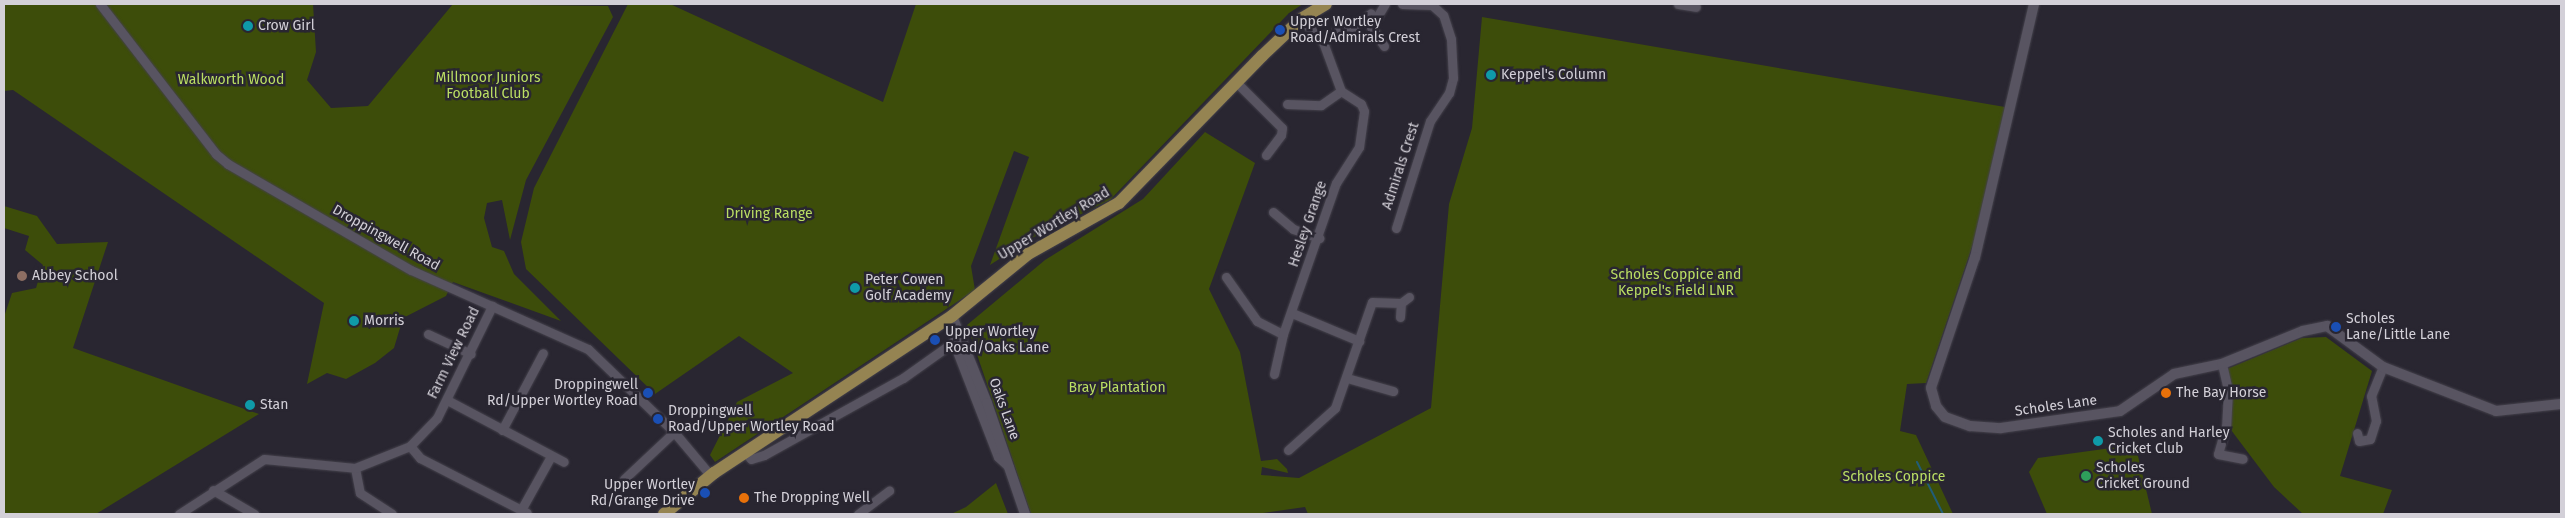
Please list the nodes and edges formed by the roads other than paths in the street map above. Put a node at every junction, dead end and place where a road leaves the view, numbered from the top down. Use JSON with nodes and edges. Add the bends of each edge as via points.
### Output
{"nodes":[{"id":1,"x":100,"y":4,"type":"edge"},
{"id":2,"x":1326,"y":4,"type":"edge"},
{"id":3,"x":1385,"y":4,"type":"edge"},
{"id":4,"x":1402,"y":4,"type":"edge"},
{"id":5,"x":1433,"y":4,"type":"edge"},
{"id":6,"x":1678,"y":4,"type":"edge"},
{"id":7,"x":2034,"y":4,"type":"edge"},
{"id":8,"x":1696,"y":7,"type":"dead end"},
{"id":9,"x":1371,"y":13,"type":"dead end"},
{"id":10,"x":1301,"y":19,"type":"junction"},
{"id":11,"x":1323,"y":42,"type":"junction"},
{"id":12,"x":1384,"y":46,"type":"dead end"},
{"id":13,"x":1238,"y":84,"type":"junction"},
{"id":14,"x":1341,"y":91,"type":"junction"},
{"id":15,"x":1286,"y":104,"type":"dead end"},
{"id":16,"x":1266,"y":155,"type":"dead end"},
{"id":17,"x":1273,"y":212,"type":"dead end"},
{"id":18,"x":1396,"y":228,"type":"dead end"},
{"id":19,"x":1319,"y":238,"type":"junction"},
{"id":20,"x":1226,"y":278,"type":"dead end"},
{"id":21,"x":1409,"y":297,"type":"dead end"},
{"id":22,"x":1401,"y":303,"type":"junction"},
{"id":23,"x":492,"y":306,"type":"junction"},
{"id":24,"x":1292,"y":313,"type":"junction"},
{"id":25,"x":952,"y":316,"type":"junction"},
{"id":26,"x":1400,"y":317,"type":"dead end"},
{"id":27,"x":428,"y":334,"type":"dead end"},
{"id":28,"x":1284,"y":334,"type":"junction"},
{"id":29,"x":957,"y":339,"type":"junction"},
{"id":30,"x":1358,"y":341,"type":"junction"},
{"id":31,"x":543,"y":353,"type":"dead end"},
{"id":32,"x":471,"y":354,"type":"junction"},
{"id":33,"x":2222,"y":364,"type":"junction"},
{"id":34,"x":2383,"y":367,"type":"junction"},
{"id":35,"x":1274,"y":374,"type":"dead end"},
{"id":36,"x":1347,"y":378,"type":"junction"},
{"id":37,"x":1398,"y":381,"type":"dead end"},
{"id":38,"x":447,"y":400,"type":"junction"},
{"id":39,"x":2561,"y":404,"type":"edge"},
{"id":40,"x":502,"y":430,"type":"junction"},
{"id":41,"x":674,"y":432,"type":"junction"},
{"id":42,"x":2357,"y":433,"type":"dead end"},
{"id":43,"x":410,"y":446,"type":"junction"},
{"id":44,"x":1288,"y":450,"type":"dead end"},
{"id":45,"x":745,"y":452,"type":"junction"},
{"id":46,"x":551,"y":456,"type":"junction"},
{"id":47,"x":2243,"y":459,"type":"dead end"},
{"id":48,"x":564,"y":462,"type":"dead end"},
{"id":49,"x":355,"y":468,"type":"junction"},
{"id":50,"x":711,"y":476,"type":"junction"},
{"id":51,"x":624,"y":478,"type":"dead end"},
{"id":52,"x":213,"y":490,"type":"junction"},
{"id":53,"x":890,"y":491,"type":"dead end"},
{"id":54,"x":179,"y":514,"type":"edge"},
{"id":55,"x":254,"y":514,"type":"edge"},
{"id":56,"x":392,"y":514,"type":"edge"},
{"id":57,"x":664,"y":514,"type":"edge"},
{"id":58,"x":858,"y":514,"type":"edge"},
{"id":59,"x":1025,"y":514,"type":"edge"}],
"edges":[{"from":1,"to":23,"type":"street","name":"Droppingwell Road","via":[[216,154],[228,164],[411,270]]},
{"from":2,"to":10,"type":"main road","name":"Upper Wortley Road"},
{"from":3,"to":12,"type":"street","via":[[1371,27]]},
{"from":4,"to":5,"type":"street","name":"Admirals Crest"},
{"from":5,"to":18,"type":"street","name":"Admirals Crest","via":[[1448,26],[1453,78],[1449,93],[1430,121]]},
{"from":6,"to":8,"type":"street"},
{"from":7,"to":33,"type":"street","name":"Scholes Lane","via":[[1975,257],[1931,388],[1936,406],[1946,416],[1980,427],[2050,422],[2120,411],[2169,376]]},
{"from":9,"to":11,"type":"street","via":[[1350,29],[1343,25]]},
{"from":10,"to":11,"type":"street"},
{"from":10,"to":13,"type":"main road","name":"Upper Wortley Road"},
{"from":11,"to":14,"type":"street"},
{"from":13,"to":16,"type":"street","via":[[1282,128],[1281,135]]},
{"from":13,"to":25,"type":"main road","name":"Upper Wortley Road","via":[[1119,203],[1028,254]]},
{"from":14,"to":15,"type":"street","via":[[1321,105]]},
{"from":14,"to":19,"type":"street","name":"Hesley Grange","via":[[1363,107],[1362,129],[1355,157],[1336,183]]},
{"from":17,"to":19,"type":"street","via":[[1292,229]]},
{"from":19,"to":24,"type":"street","name":"Hesley Grange"},
{"from":20,"to":28,"type":"street","via":[[1257,321]]},
{"from":21,"to":22,"type":"street"},
{"from":22,"to":26,"type":"street"},
{"from":22,"to":30,"type":"street","via":[[1368,300]]},
{"from":23,"to":32,"type":"street","name":"Farm View Road"},
{"from":23,"to":41,"type":"street","name":"Droppingwell Road","via":[[588,348]]},
{"from":24,"to":28,"type":"street","name":"Hesley Grange"},
{"from":24,"to":30,"type":"street"},
{"from":25,"to":29,"type":"street","name":"Oaks Lane"},
{"from":25,"to":45,"type":"main road","name":"Upper Wortley Road"},
{"from":27,"to":32,"type":"street"},
{"from":28,"to":35,"type":"street","name":"Hesley Grange"},
{"from":29,"to":45,"type":"street","via":[[903,378],[764,455],[751,459]]},
{"from":29,"to":59,"type":"street","name":"Oaks Lane","via":[[1010,468]]},
{"from":30,"to":36,"type":"street"},
{"from":31,"to":40,"type":"street"},
{"from":32,"to":38,"type":"street","name":"Farm View Road"},
{"from":33,"to":34,"type":"street","name":"Scholes Lane","via":[[2303,330],[2328,326]]},
{"from":33,"to":47,"type":"street","via":[[2228,391],[2226,426],[2218,454]]},
{"from":34,"to":39,"type":"street","name":"Scholes Lane","via":[[2496,411]]},
{"from":34,"to":42,"type":"street","via":[[2371,396],[2376,421],[2370,439],[2360,441]]},
{"from":36,"to":37,"type":"street","via":[[1396,393]]},
{"from":36,"to":44,"type":"street","via":[[1335,408]]},
{"from":38,"to":40,"type":"street"},
{"from":38,"to":43,"type":"street","name":"Farm View Road","via":[[437,418]]},
{"from":40,"to":46,"type":"street"},
{"from":41,"to":50,"type":"street","name":"Droppingwell Road"},
{"from":41,"to":51,"type":"street"},
{"from":43,"to":46,"type":"street","via":[[420,458],[524,511]]},
{"from":43,"to":49,"type":"street","name":"Farm View Road"},
{"from":45,"to":50,"type":"main road","name":"Upper Wortley Road"},
{"from":46,"to":48,"type":"street"},
{"from":49,"to":52,"type":"street","name":"Farm View Road","via":[[264,459]]},
{"from":49,"to":56,"type":"street","via":[[360,493]]},
{"from":50,"to":57,"type":"main road","name":"Upper Wortley Road"},
{"from":52,"to":54,"type":"street","name":"Farm View Road"},
{"from":52,"to":55,"type":"street"},
{"from":53,"to":58,"type":"street"}]}
